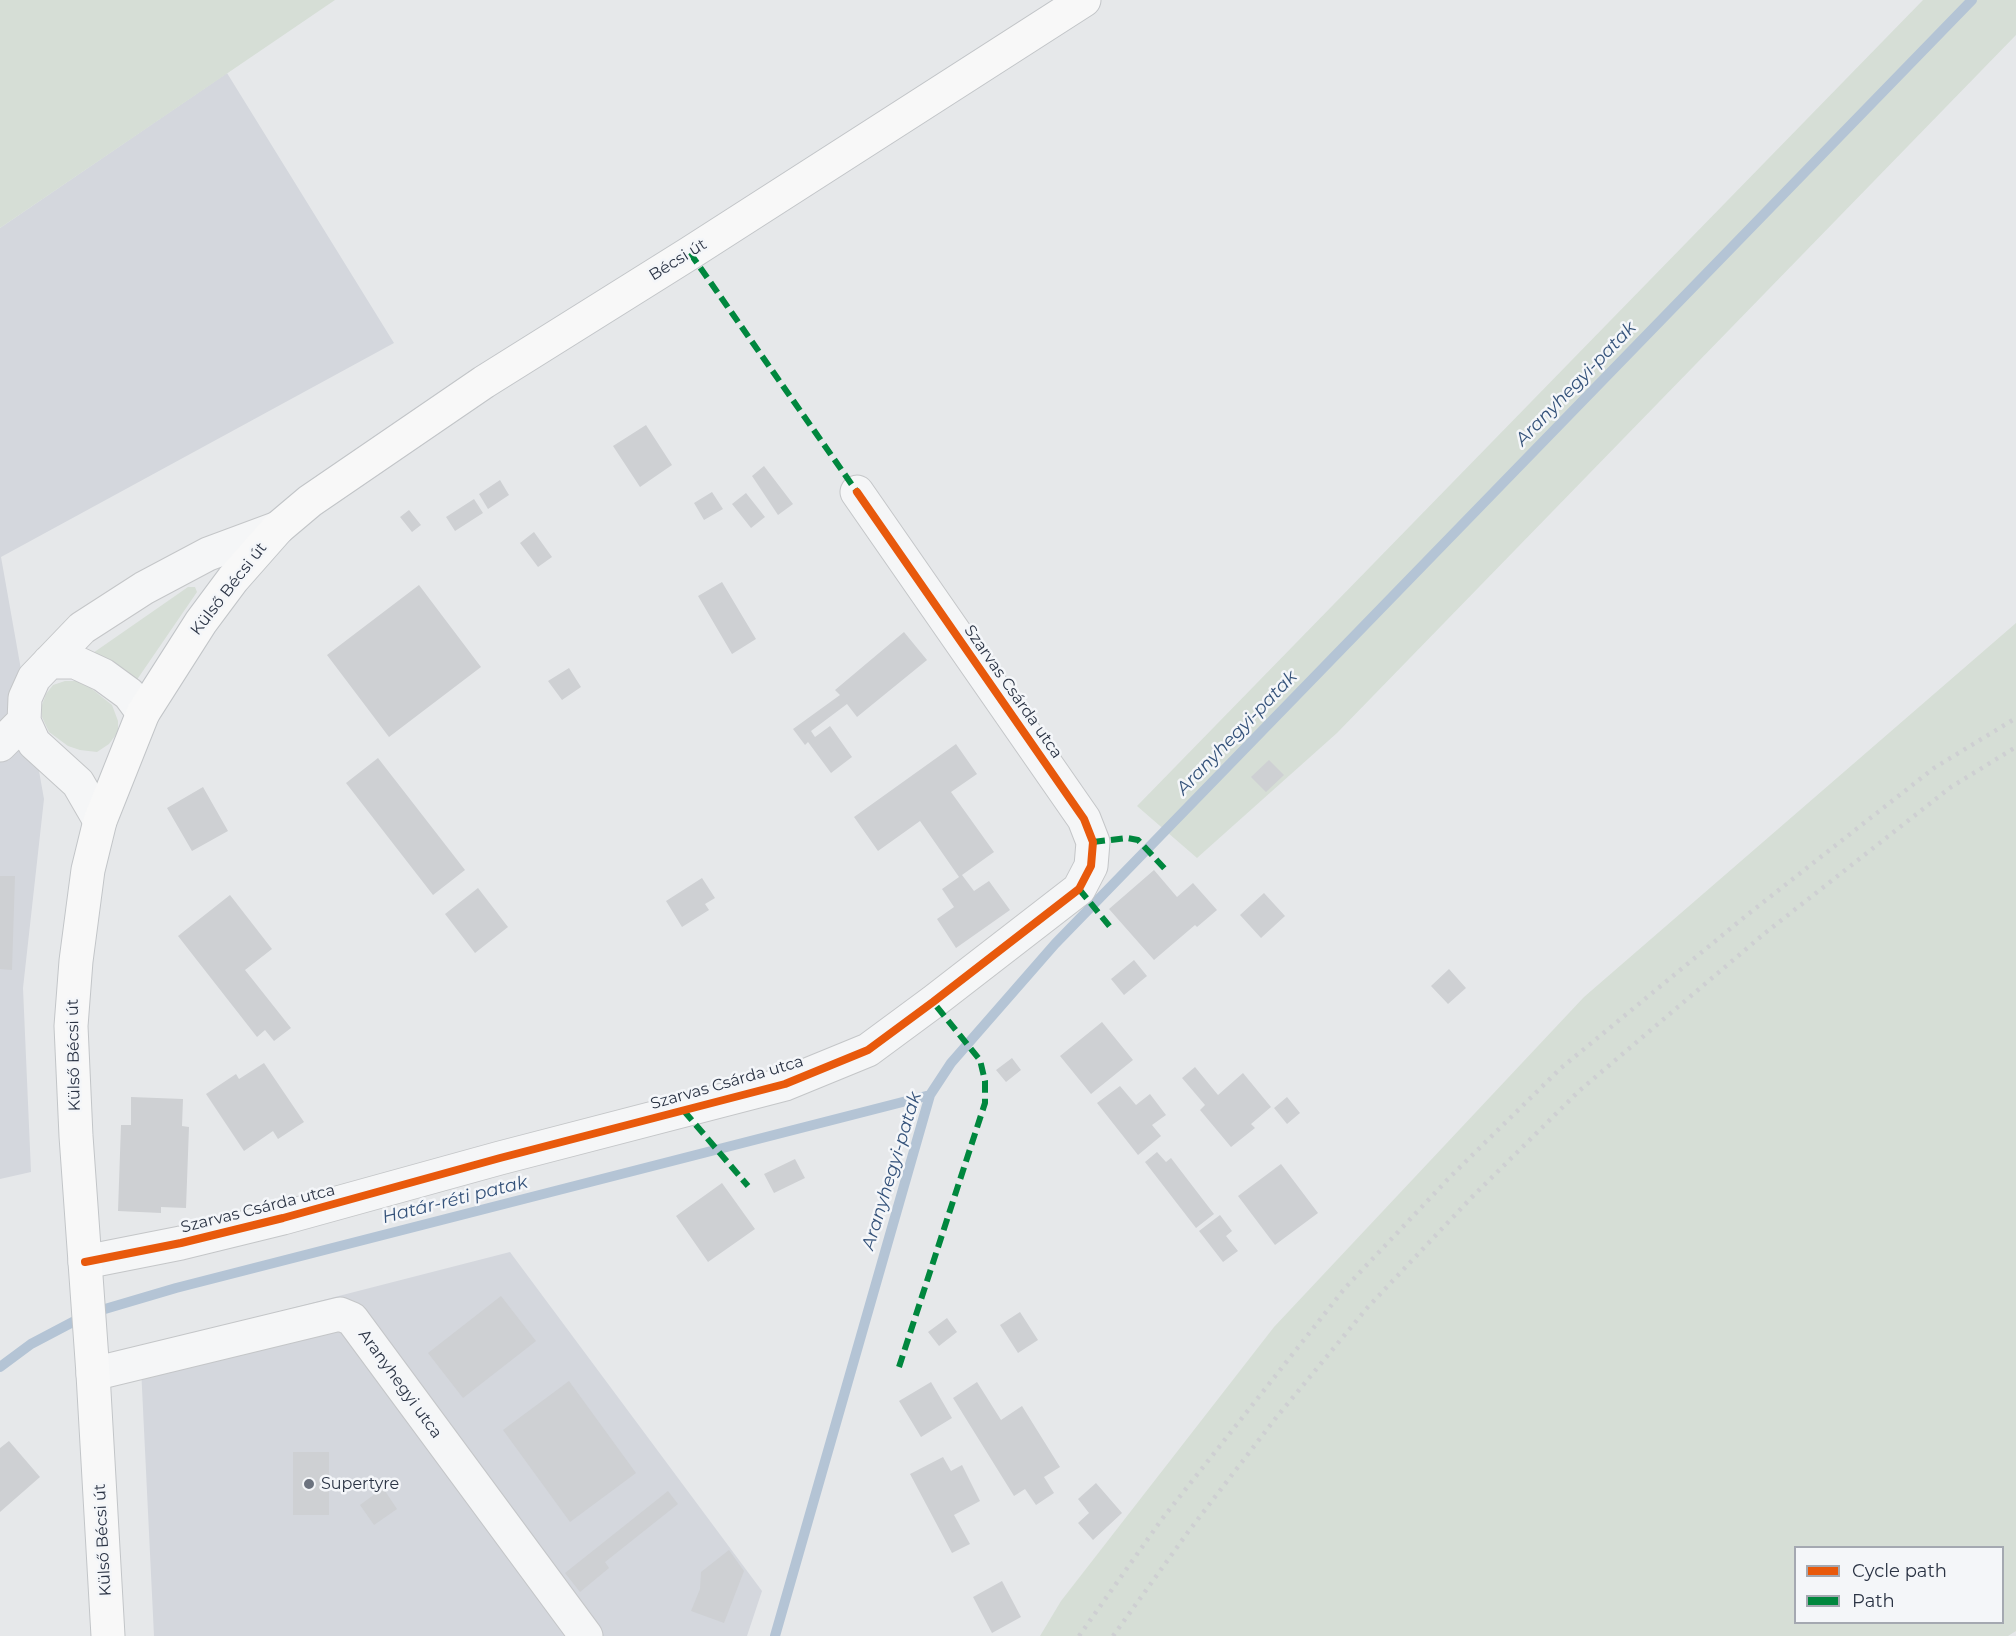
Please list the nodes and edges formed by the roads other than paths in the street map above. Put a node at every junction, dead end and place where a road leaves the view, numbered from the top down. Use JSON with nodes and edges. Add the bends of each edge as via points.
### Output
{"nodes":[{"id":1,"x":1084,"y":0,"type":"edge"},
{"id":2,"x":857,"y":492,"type":"dead end"},
{"id":3,"x":278,"y":528,"type":"junction"},
{"id":4,"x":49,"y":662,"type":"junction"},
{"id":5,"x":143,"y":714,"type":"junction"},
{"id":6,"x":24,"y":721,"type":"junction"},
{"id":7,"x":0,"y":744,"type":"edge"},
{"id":8,"x":116,"y":778,"type":"junction"},
{"id":9,"x":78,"y":783,"type":"junction"},
{"id":10,"x":100,"y":821,"type":"junction"},
{"id":11,"x":85,"y":1262,"type":"junction"},
{"id":12,"x":93,"y":1374,"type":"junction"},
{"id":13,"x":108,"y":1636,"type":"edge"},
{"id":14,"x":586,"y":1636,"type":"edge"}],
"edges":[{"from":1,"to":3,"type":"main road","name":"Bécsi út","via":[[484,382],[310,501]]},
{"from":2,"to":11,"type":"street","name":"Szarvas Csárda utca","via":[[1084,819],[1093,842],[1091,866],[1078,889],[868,1050],[784,1084],[283,1218]]},
{"from":3,"to":4,"type":"street","via":[[208,554],[144,588],[82,628]]},
{"from":3,"to":5,"type":"main road","name":"Külső Bécsi út","via":[[201,622]]},
{"from":4,"to":5,"type":"street","via":[[75,662],[103,675],[129,694]]},
{"from":4,"to":6,"type":"street","via":[[34,678],[25,698]]},
{"from":5,"to":8,"type":"main road","name":"Külső Bécsi út"},
{"from":6,"to":7,"type":"street"},
{"from":6,"to":9,"type":"street","via":[[34,743]]},
{"from":8,"to":9,"type":"street"},
{"from":8,"to":10,"type":"main road","name":"Külső Bécsi út"},
{"from":9,"to":10,"type":"street"},
{"from":10,"to":11,"type":"main road","name":"Külső Bécsi út","via":[[87,882],[71,1026]]},
{"from":11,"to":12,"type":"main road","name":"Külső Bécsi út"},
{"from":12,"to":13,"type":"main road","name":"Külső Bécsi út"},
{"from":12,"to":14,"type":"street","name":"Aranyhegyi utca","via":[[339,1314],[352,1319]]}]}
